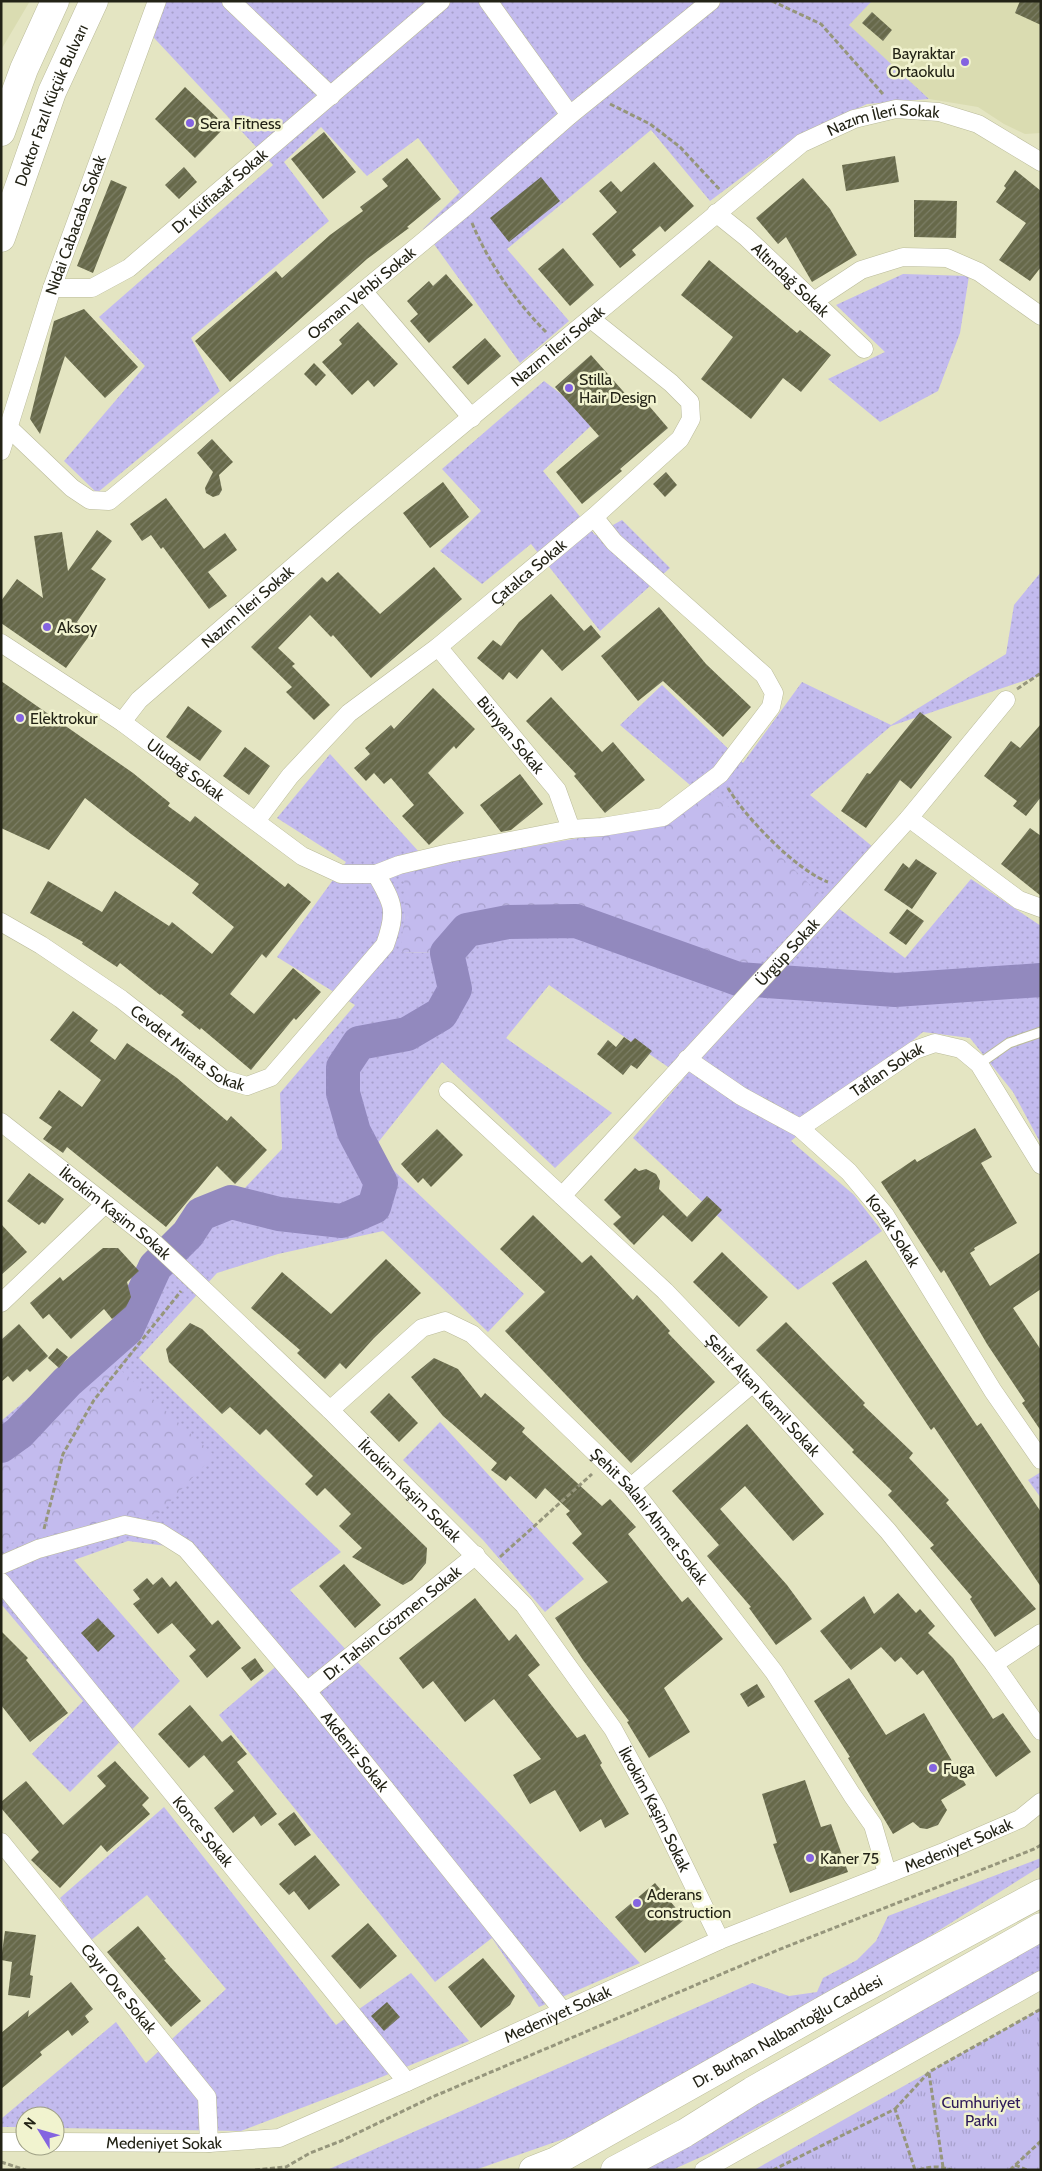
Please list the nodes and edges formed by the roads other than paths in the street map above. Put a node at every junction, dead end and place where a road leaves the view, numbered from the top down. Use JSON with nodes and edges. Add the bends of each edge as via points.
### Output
{"nodes":[{"id":1,"x":55,"y":1,"type":"edge"},
{"id":2,"x":94,"y":1,"type":"edge"},
{"id":3,"x":157,"y":1,"type":"edge"},
{"id":4,"x":231,"y":1,"type":"edge"},
{"id":5,"x":441,"y":1,"type":"edge"},
{"id":6,"x":488,"y":1,"type":"edge"},
{"id":7,"x":711,"y":1,"type":"edge"},
{"id":8,"x":691,"y":8,"type":"edge"},
{"id":9,"x":331,"y":96,"type":"junction"},
{"id":10,"x":570,"y":115,"type":"junction"},
{"id":11,"x":1,"y":132,"type":"edge"},
{"id":12,"x":1041,"y":162,"type":"edge"},
{"id":13,"x":716,"y":213,"type":"junction"},
{"id":14,"x":1,"y":238,"type":"edge"},
{"id":15,"x":52,"y":288,"type":"junction"},
{"id":16,"x":363,"y":291,"type":"junction"},
{"id":17,"x":814,"y":301,"type":"junction"},
{"id":18,"x":1041,"y":316,"type":"edge"},
{"id":19,"x":591,"y":319,"type":"junction"},
{"id":20,"x":864,"y":349,"type":"dead end"},
{"id":21,"x":472,"y":418,"type":"junction"},
{"id":22,"x":8,"y":427,"type":"junction"},
{"id":23,"x":1,"y":451,"type":"edge"},
{"id":24,"x":594,"y":517,"type":"junction"},
{"id":25,"x":1,"y":643,"type":"edge"},
{"id":26,"x":438,"y":647,"type":"junction"},
{"id":27,"x":1006,"y":700,"type":"road end"},
{"id":28,"x":122,"y":722,"type":"junction"},
{"id":29,"x":908,"y":818,"type":"junction"},
{"id":30,"x":256,"y":821,"type":"junction"},
{"id":31,"x":571,"y":829,"type":"junction"},
{"id":32,"x":376,"y":874,"type":"junction"},
{"id":33,"x":1041,"y":908,"type":"edge"},
{"id":34,"x":1,"y":922,"type":"edge"},
{"id":35,"x":1041,"y":1032,"type":"edge"},
{"id":36,"x":687,"y":1059,"type":"junction"},
{"id":37,"x":979,"y":1064,"type":"junction"},
{"id":38,"x":448,"y":1091,"type":"dead end"},
{"id":39,"x":1,"y":1122,"type":"edge"},
{"id":40,"x":800,"y":1128,"type":"junction"},
{"id":41,"x":1041,"y":1165,"type":"edge"},
{"id":42,"x":562,"y":1196,"type":"junction"},
{"id":43,"x":105,"y":1204,"type":"junction"},
{"id":44,"x":1,"y":1303,"type":"edge"},
{"id":45,"x":753,"y":1383,"type":"junction"},
{"id":46,"x":330,"y":1410,"type":"junction"},
{"id":47,"x":1041,"y":1460,"type":"edge"},
{"id":48,"x":631,"y":1486,"type":"junction"},
{"id":49,"x":476,"y":1556,"type":"junction"},
{"id":50,"x":1,"y":1565,"type":"edge"},
{"id":51,"x":1,"y":1582,"type":"edge"},
{"id":52,"x":1041,"y":1633,"type":"edge"},
{"id":53,"x":994,"y":1664,"type":"junction"},
{"id":54,"x":307,"y":1691,"type":"junction"},
{"id":55,"x":1041,"y":1731,"type":"edge"},
{"id":56,"x":1041,"y":1802,"type":"edge"},
{"id":57,"x":1,"y":1842,"type":"edge"},
{"id":58,"x":887,"y":1873,"type":"junction"},
{"id":59,"x":1041,"y":1893,"type":"edge"},
{"id":60,"x":1041,"y":1928,"type":"edge"},
{"id":61,"x":720,"y":1940,"type":"junction"},
{"id":62,"x":1041,"y":1980,"type":"edge"},
{"id":63,"x":563,"y":2011,"type":"junction"},
{"id":64,"x":407,"y":2082,"type":"junction"},
{"id":65,"x":1,"y":2142,"type":"edge"},
{"id":66,"x":15,"y":2142,"type":"edge"},
{"id":67,"x":65,"y":2142,"type":"edge"},
{"id":68,"x":209,"y":2143,"type":"junction"},
{"id":69,"x":533,"y":2170,"type":"edge"},
{"id":70,"x":615,"y":2170,"type":"edge"},
{"id":71,"x":704,"y":2170,"type":"edge"}],
"edges":[{"from":1,"to":11,"type":"main road","via":[[24,69]]},
{"from":2,"to":14,"type":"main road","name":"Doktor Fazıl Küçük Bulvarı","via":[[52,92]]},
{"from":3,"to":15,"type":"street","name":"Nidai Cabacaba Sokak"},
{"from":4,"to":9,"type":"street"},
{"from":5,"to":9,"type":"street","name":"Dr. Küfiasaf Sokak"},
{"from":6,"to":10,"type":"street"},
{"from":7,"to":8,"type":"street","name":"Osman Vehbi Sokak"},
{"from":8,"to":10,"type":"street","name":"Osman Vehbi Sokak"},
{"from":9,"to":15,"type":"street","name":"Dr. Küfiasaf Sokak","via":[[129,268],[92,288]]},
{"from":10,"to":16,"type":"street","name":"Osman Vehbi Sokak"},
{"from":12,"to":13,"type":"street","name":"Nazım İleri Sokak","via":[[978,124],[939,112],[896,109],[854,119],[802,143]]},
{"from":13,"to":17,"type":"street","name":"Altındağ Sokak"},
{"from":13,"to":19,"type":"street","name":"Nazım İleri Sokak"},
{"from":15,"to":22,"type":"street","name":"Nidai Cabacaba Sokak"},
{"from":16,"to":21,"type":"street"},
{"from":16,"to":22,"type":"street","name":"Osman Vehbi Sokak","via":[[109,500],[90,500],[72,488]]},
{"from":17,"to":18,"type":"street","via":[[861,270],[903,256],[947,258],[979,272]]},
{"from":17,"to":20,"type":"street","name":"Altındağ Sokak"},
{"from":19,"to":21,"type":"street","name":"Nazım İleri Sokak"},
{"from":19,"to":24,"type":"street","name":"Çatalca Sokak","via":[[678,389],[690,402],[691,419],[680,438]]},
{"from":21,"to":28,"type":"street","name":"Nazım İleri Sokak","via":[[139,700]]},
{"from":22,"to":23,"type":"street","name":"Nidai Cabacaba Sokak"},
{"from":24,"to":26,"type":"street","name":"Çatalca Sokak"},
{"from":24,"to":31,"type":"street","via":[[614,542],[764,675],[774,693],[771,708],[720,774],[662,817],[602,828]]},
{"from":25,"to":28,"type":"street","name":"Uludağ Sokak"},
{"from":26,"to":30,"type":"street","name":"Çatalca Sokak","via":[[349,713],[290,776]]},
{"from":26,"to":31,"type":"street","name":"Bünyan Sokak","via":[[557,790]]},
{"from":27,"to":29,"type":"street","name":"Ürgüp Sokak"},
{"from":28,"to":30,"type":"street","name":"Uludağ Sokak"},
{"from":29,"to":33,"type":"street","via":[[1019,900]]},
{"from":29,"to":36,"type":"street","name":"Ürgüp Sokak"},
{"from":30,"to":32,"type":"street","name":"Uludağ Sokak","via":[[302,856],[341,874]]},
{"from":31,"to":32,"type":"street","via":[[398,865]]},
{"from":32,"to":34,"type":"street","name":"Cevdet Mirata Sokak","via":[[390,897],[393,922],[385,945],[270,1077],[247,1086],[223,1079],[121,999]]},
{"from":35,"to":37,"type":"lane","via":[[1009,1043]]},
{"from":36,"to":40,"type":"street","name":"Kozak Sokak","via":[[740,1096]]},
{"from":36,"to":42,"type":"street","name":"Ürgüp Sokak"},
{"from":37,"to":40,"type":"street","name":"Taflan Sokak","via":[[961,1049],[935,1043],[915,1050]]},
{"from":37,"to":41,"type":"street","name":"Taflan Sokak"},
{"from":38,"to":42,"type":"street","name":"Şehit Altan Kamil Sokak"},
{"from":39,"to":43,"type":"street","name":"İkrokim Kaşim Sokak"},
{"from":40,"to":47,"type":"street","name":"Kozak Sokak","via":[[849,1172],[885,1215],[993,1391]]},
{"from":42,"to":45,"type":"street","name":"Şehit Altan Kamil Sokak","via":[[665,1291]]},
{"from":43,"to":44,"type":"street"},
{"from":43,"to":46,"type":"street","name":"İkrokim Kaşim Sokak","via":[[150,1239]]},
{"from":45,"to":48,"type":"street"},
{"from":45,"to":53,"type":"street","name":"Şehit Altan Kamil Sokak","via":[[888,1531]]},
{"from":46,"to":48,"type":"street","name":"Şehit Salahi Ahmet Sokak","via":[[422,1328],[445,1321],[472,1334]]},
{"from":46,"to":49,"type":"street","name":"İkrokim Kaşim Sokak"},
{"from":48,"to":58,"type":"street","name":"Şehit Salahi Ahmet Sokak","via":[[774,1672],[873,1825]]},
{"from":49,"to":54,"type":"street","name":"Dr. Tahsin Gözmen Sokak"},
{"from":49,"to":61,"type":"street","name":"İkrokim Kaşim Sokak","via":[[524,1605],[613,1729],[656,1808]]},
{"from":50,"to":54,"type":"street","name":"Akdeniz Sokak","via":[[38,1549],[125,1525],[159,1532],[186,1549]]},
{"from":51,"to":64,"type":"street","name":"Konce Sokak"},
{"from":52,"to":53,"type":"street"},
{"from":53,"to":55,"type":"street","name":"Şehit Altan Kamil Sokak"},
{"from":54,"to":63,"type":"street","name":"Akdeniz Sokak"},
{"from":56,"to":58,"type":"street","name":"Medeniyet Sokak","via":[[1020,1818]]},
{"from":57,"to":68,"type":"street","name":"Cayır Ove Sokak","via":[[207,2097]]},
{"from":58,"to":61,"type":"street","name":"Medeniyet Sokak"},
{"from":59,"to":69,"type":"main road","name":"Dr. Burhan Nalbantoğlu Caddesi","via":[[556,2161]]},
{"from":60,"to":70,"type":"main road","name":"Dr. Burhan Nalbantoğlu Caddesi"},
{"from":61,"to":63,"type":"street","name":"Medeniyet Sokak"},
{"from":62,"to":71,"type":"street"},
{"from":63,"to":64,"type":"street","name":"Medeniyet Sokak"},
{"from":64,"to":68,"type":"street","name":"Medeniyet Sokak","via":[[279,2138]]},
{"from":65,"to":66,"type":"street"},
{"from":67,"to":68,"type":"street","name":"Medeniyet Sokak"}]}
